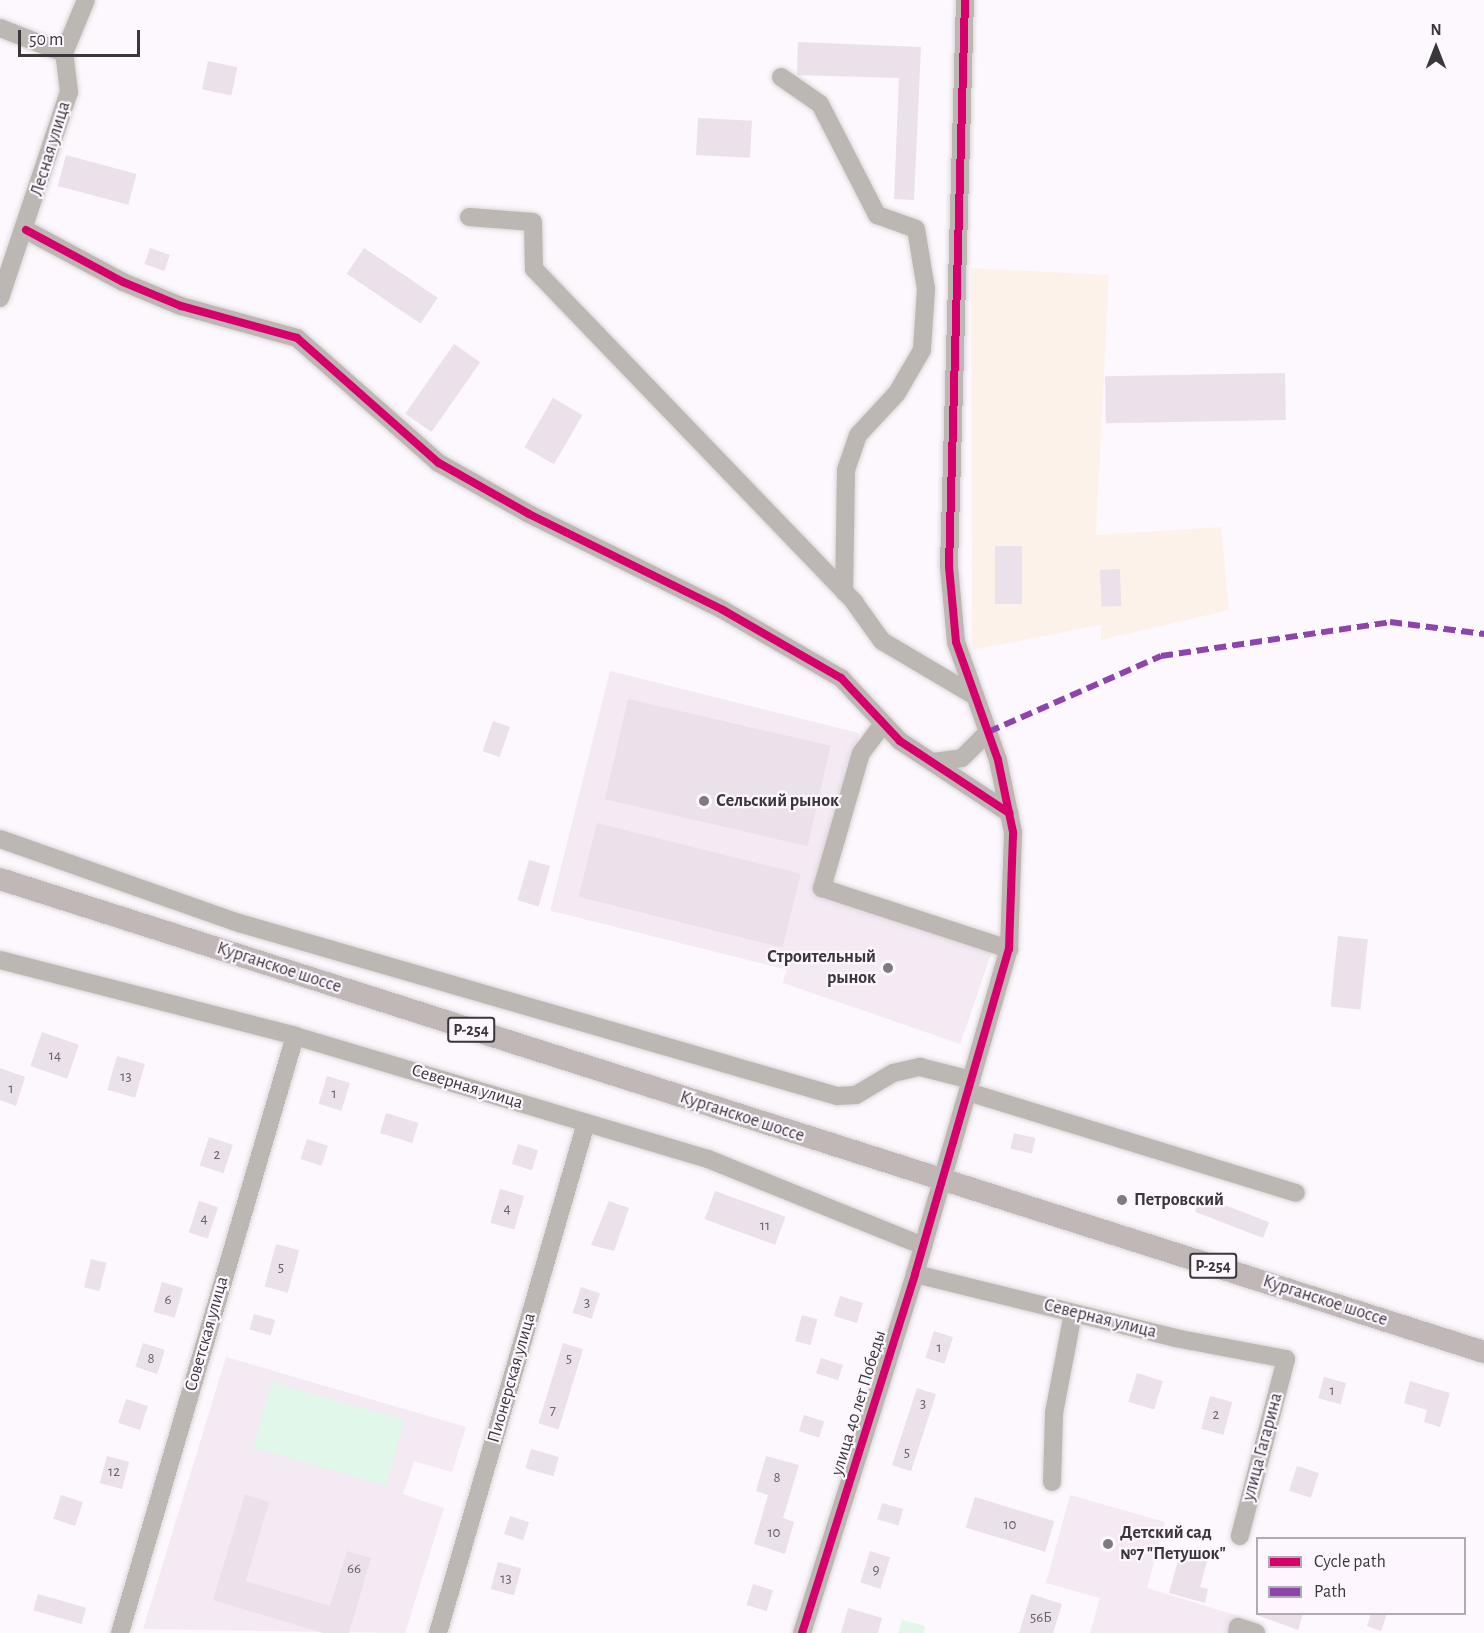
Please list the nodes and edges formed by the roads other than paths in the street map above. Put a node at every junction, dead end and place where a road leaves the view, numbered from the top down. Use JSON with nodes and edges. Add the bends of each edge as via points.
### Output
{"nodes":[{"id":1,"x":86,"y":0,"type":"edge"},
{"id":2,"x":965,"y":0,"type":"edge"},
{"id":3,"x":0,"y":28,"type":"edge"},
{"id":4,"x":64,"y":53,"type":"junction"},
{"id":5,"x":781,"y":77,"type":"dead end"},
{"id":6,"x":469,"y":217,"type":"dead end"},
{"id":7,"x":26,"y":230,"type":"junction"},
{"id":8,"x":0,"y":298,"type":"edge"},
{"id":9,"x":844,"y":592,"type":"junction"},
{"id":10,"x":975,"y":696,"type":"junction"},
{"id":11,"x":883,"y":724,"type":"junction"},
{"id":12,"x":988,"y":732,"type":"junction"},
{"id":13,"x":934,"y":762,"type":"junction"},
{"id":14,"x":1009,"y":813,"type":"junction"},
{"id":15,"x":0,"y":839,"type":"edge"},
{"id":16,"x":0,"y":879,"type":"edge"},
{"id":17,"x":1009,"y":949,"type":"junction"},
{"id":18,"x":0,"y":960,"type":"edge"},
{"id":19,"x":295,"y":1035,"type":"junction"},
{"id":20,"x":970,"y":1086,"type":"junction"},
{"id":21,"x":586,"y":1123,"type":"junction"},
{"id":22,"x":942,"y":1181,"type":"junction"},
{"id":23,"x":1296,"y":1193,"type":"dead end"},
{"id":24,"x":923,"y":1246,"type":"junction"},
{"id":25,"x":915,"y":1274,"type":"junction"},
{"id":26,"x":1073,"y":1313,"type":"junction"},
{"id":27,"x":1484,"y":1352,"type":"edge"},
{"id":28,"x":1286,"y":1359,"type":"joint"},
{"id":29,"x":1052,"y":1482,"type":"dead end"},
{"id":30,"x":1240,"y":1536,"type":"dead end"},
{"id":31,"x":120,"y":1633,"type":"edge"},
{"id":32,"x":438,"y":1633,"type":"edge"},
{"id":33,"x":802,"y":1633,"type":"edge"},
{"id":34,"x":1237,"y":1633,"type":"edge"},
{"id":35,"x":1256,"y":1633,"type":"edge"}],
"edges":[{"from":1,"to":4,"type":"street","name":"Лесная улица"},
{"from":2,"to":10,"type":"street","name":"улица 40 лет Победы","via":[[949,566],[956,642]]},
{"from":3,"to":4,"type":"street"},
{"from":4,"to":7,"type":"street","name":"Лесная улица","via":[[69,92]]},
{"from":5,"to":9,"type":"street","via":[[820,104],[877,215],[916,229],[926,289],[922,350],[897,393],[858,435],[846,470]]},
{"from":6,"to":9,"type":"street","via":[[533,222],[534,269]]},
{"from":7,"to":8,"type":"street","name":"Лесная улица"},
{"from":7,"to":11,"type":"street","via":[[123,282],[181,306],[297,338],[439,463],[529,514],[723,610],[841,678]]},
{"from":9,"to":10,"type":"street","via":[[882,641]]},
{"from":10,"to":12,"type":"street","name":"улица 40 лет Победы"},
{"from":11,"to":13,"type":"street"},
{"from":11,"to":17,"type":"street","via":[[861,753],[822,888]]},
{"from":12,"to":13,"type":"street","via":[[962,758]]},
{"from":12,"to":14,"type":"street","name":"улица 40 лет Победы"},
{"from":13,"to":14,"type":"street"},
{"from":14,"to":17,"type":"street","name":"улица 40 лет Победы"},
{"from":15,"to":20,"type":"street","via":[[239,923],[837,1096],[856,1095],[893,1073],[920,1067]]},
{"from":16,"to":22,"type":"main road","name":"Курганское шоссе","number":"Р-254"},
{"from":17,"to":20,"type":"street","name":"улица 40 лет Победы"},
{"from":18,"to":19,"type":"street","name":"Северная улица"},
{"from":19,"to":21,"type":"street","name":"Северная улица"},
{"from":19,"to":31,"type":"street","name":"Советская улица"},
{"from":20,"to":22,"type":"street","name":"улица 40 лет Победы"},
{"from":20,"to":23,"type":"street"},
{"from":21,"to":24,"type":"street","name":"Северная улица","via":[[708,1159]]},
{"from":21,"to":32,"type":"street","name":"Пионерская улица"},
{"from":22,"to":24,"type":"street","name":"улица 40 лет Победы"},
{"from":22,"to":27,"type":"main road","name":"Курганское шоссе","number":"Р-254"},
{"from":24,"to":25,"type":"street","name":"улица 40 лет Победы"},
{"from":25,"to":26,"type":"street","name":"Северная улица"},
{"from":25,"to":33,"type":"street","name":"улица 40 лет Победы"},
{"from":26,"to":28,"type":"street","name":"Северная улица"},
{"from":26,"to":29,"type":"street","via":[[1054,1413]]},
{"from":28,"to":30,"type":"street","name":"улица Гагарина"},
{"from":34,"to":35,"type":"street","via":[[1238,1627]]}]}
